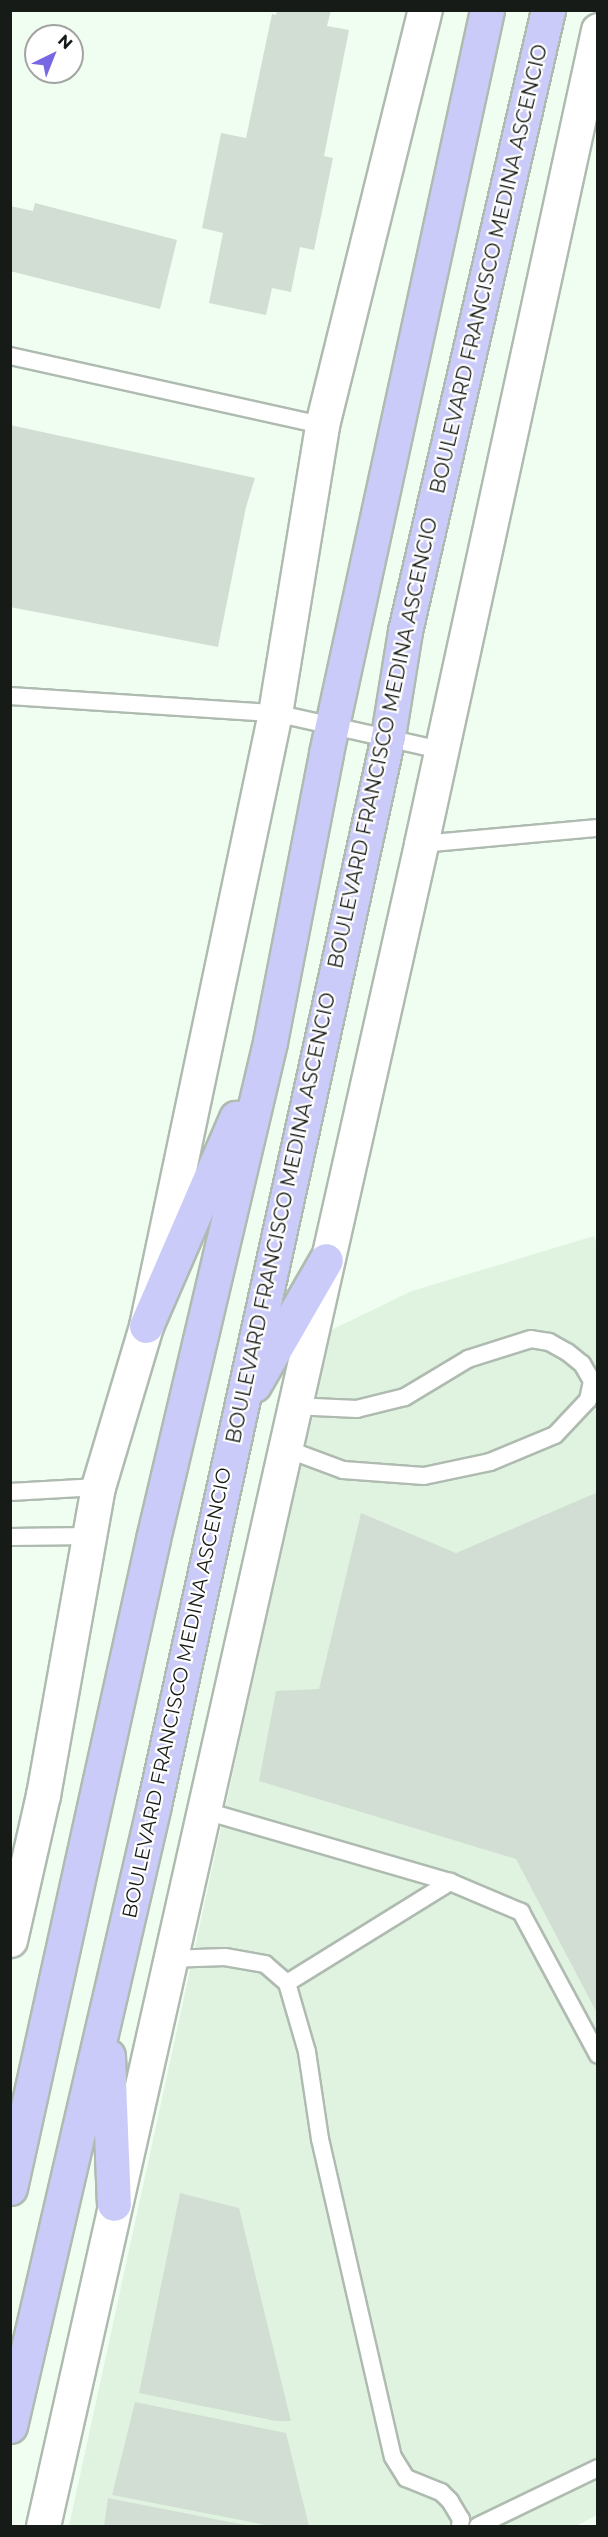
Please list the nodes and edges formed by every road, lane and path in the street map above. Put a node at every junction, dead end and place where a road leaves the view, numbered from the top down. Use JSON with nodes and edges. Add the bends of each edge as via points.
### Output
{"nodes":[{"id":1,"x":424,"y":10,"type":"edge"},
{"id":2,"x":487,"y":10,"type":"edge"},
{"id":3,"x":549,"y":10,"type":"edge"},
{"id":4,"x":597,"y":30,"type":"edge"},
{"id":5,"x":10,"y":356,"type":"edge"},
{"id":6,"x":322,"y":425,"type":"junction"},
{"id":7,"x":10,"y":696,"type":"edge"},
{"id":8,"x":275,"y":714,"type":"junction"},
{"id":9,"x":333,"y":724,"type":"junction"},
{"id":10,"x":388,"y":736,"type":"junction"},
{"id":11,"x":440,"y":750,"type":"junction"},
{"id":12,"x":597,"y":828,"type":"edge"},
{"id":13,"x":421,"y":844,"type":"junction"},
{"id":14,"x":270,"y":1042,"type":"junction"},
{"id":15,"x":326,"y":1260,"type":"junction"},
{"id":16,"x":146,"y":1326,"type":"junction"},
{"id":17,"x":293,"y":1406,"type":"junction"},
{"id":18,"x":238,"y":1413,"type":"junction"},
{"id":19,"x":284,"y":1448,"type":"junction"},
{"id":20,"x":98,"y":1487,"type":"junction"},
{"id":21,"x":10,"y":1492,"type":"edge"},
{"id":22,"x":90,"y":1536,"type":"junction"},
{"id":23,"x":10,"y":1537,"type":"edge"},
{"id":24,"x":202,"y":1810,"type":"junction"},
{"id":25,"x":450,"y":1882,"type":"junction"},
{"id":26,"x":10,"y":1940,"type":"edge"},
{"id":27,"x":168,"y":1959,"type":"junction"},
{"id":28,"x":286,"y":1983,"type":"junction"},
{"id":29,"x":106,"y":2015,"type":"junction"},
{"id":30,"x":597,"y":2055,"type":"edge"},
{"id":31,"x":10,"y":2188,"type":"edge"},
{"id":32,"x":114,"y":2204,"type":"junction"},
{"id":33,"x":10,"y":2426,"type":"edge"},
{"id":34,"x":597,"y":2468,"type":"edge"},
{"id":35,"x":43,"y":2526,"type":"edge"},
{"id":36,"x":460,"y":2526,"type":"edge"},
{"id":37,"x":478,"y":2526,"type":"edge"}],
"edges":[{"from":1,"to":6,"type":"main road"},
{"from":2,"to":9,"type":"highway"},
{"from":3,"to":10,"type":"highway","name":"BOULEVARD FRANCISCO MEDINA ASCENCIO","via":[[405,631]]},
{"from":4,"to":11,"type":"main road"},
{"from":5,"to":6,"type":"lane"},
{"from":6,"to":8,"type":"main road"},
{"from":7,"to":8,"type":"lane"},
{"from":8,"to":9,"type":"lane"},
{"from":8,"to":16,"type":"main road"},
{"from":9,"to":10,"type":"lane"},
{"from":9,"to":14,"type":"highway"},
{"from":10,"to":11,"type":"lane"},
{"from":10,"to":18,"type":"highway","name":"BOULEVARD FRANCISCO MEDINA ASCENCIO"},
{"from":11,"to":13,"type":"main road"},
{"from":12,"to":13,"type":"lane"},
{"from":13,"to":15,"type":"main road"},
{"from":14,"to":16,"type":"highway"},
{"from":14,"to":31,"type":"highway","via":[[153,1539]]},
{"from":15,"to":17,"type":"main road"},
{"from":15,"to":18,"type":"highway"},
{"from":16,"to":20,"type":"main road"},
{"from":17,"to":19,"type":"main road"},
{"from":17,"to":19,"type":"lane","via":[[357,1409],[405,1397],[468,1359],[531,1339],[549,1342],[567,1352],[582,1364],[592,1381],[588,1400],[555,1435],[490,1462],[412,1475],[343,1470]]},
{"from":18,"to":29,"type":"highway","name":"BOULEVARD FRANCISCO MEDINA ASCENCIO"},
{"from":19,"to":24,"type":"main road"},
{"from":20,"to":21,"type":"lane"},
{"from":20,"to":22,"type":"main road"},
{"from":22,"to":23,"type":"lane"},
{"from":22,"to":26,"type":"main road","via":[[43,1795]]},
{"from":24,"to":25,"type":"lane"},
{"from":24,"to":27,"type":"main road"},
{"from":25,"to":28,"type":"lane"},
{"from":25,"to":30,"type":"lane","via":[[521,1912]]},
{"from":27,"to":28,"type":"lane","via":[[225,1957],[266,1964]]},
{"from":27,"to":32,"type":"main road"},
{"from":28,"to":36,"type":"lane","via":[[307,2052],[320,2139],[393,2457],[406,2478],[441,2492],[450,2500],[461,2519]]},
{"from":29,"to":32,"type":"highway"},
{"from":29,"to":33,"type":"highway","name":"BOULEVARD FRANCISCO MEDINA ASCENCIO"},
{"from":32,"to":35,"type":"main road"},
{"from":34,"to":37,"type":"lane"}]}
